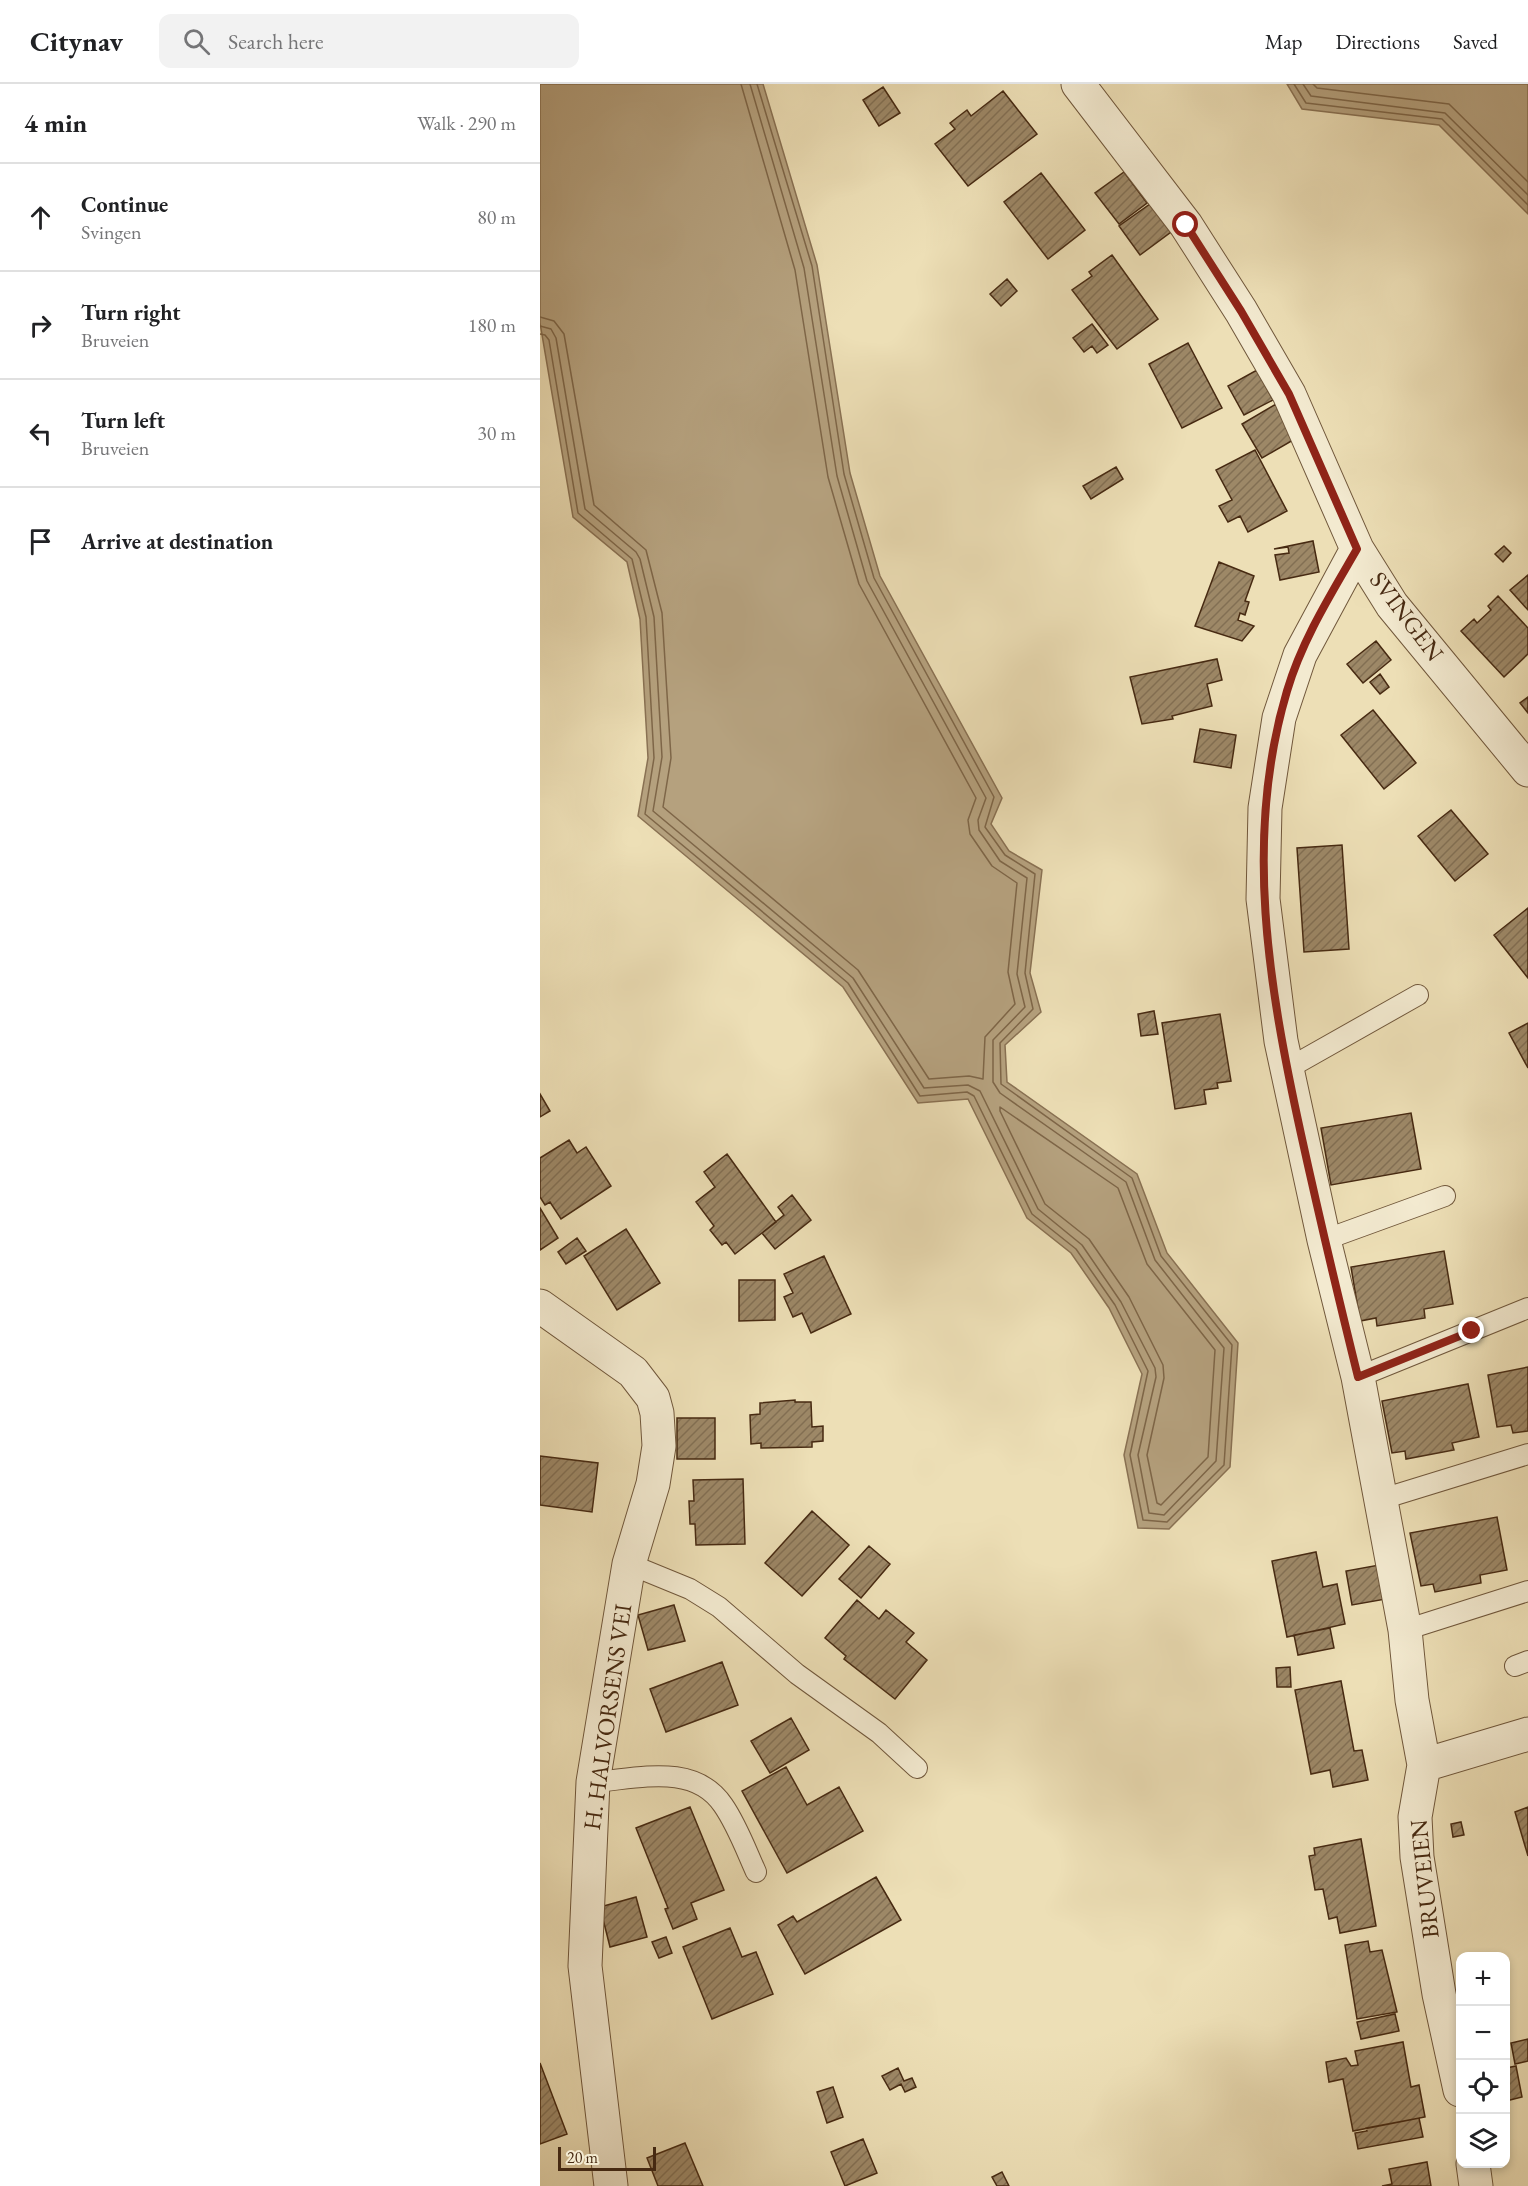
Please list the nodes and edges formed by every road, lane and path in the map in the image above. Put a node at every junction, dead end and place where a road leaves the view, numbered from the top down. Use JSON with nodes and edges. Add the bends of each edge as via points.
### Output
{"nodes":[{"id":1,"x":1078,"y":84,"type":"edge"},
{"id":2,"x":1357,"y":549,"type":"junction"},
{"id":3,"x":1528,"y":770,"type":"edge"},
{"id":4,"x":1418,"y":995,"type":"dead end"},
{"id":5,"x":1287,"y":1069,"type":"junction"},
{"id":6,"x":1446,"y":1196,"type":"dead end"},
{"id":7,"x":1324,"y":1240,"type":"junction"},
{"id":8,"x":540,"y":1306,"type":"edge"},
{"id":9,"x":1528,"y":1308,"type":"edge"},
{"id":10,"x":1358,"y":1377,"type":"junction"},
{"id":11,"x":1528,"y":1454,"type":"edge"},
{"id":12,"x":1382,"y":1498,"type":"junction"},
{"id":13,"x":629,"y":1564,"type":"junction"},
{"id":14,"x":1528,"y":1591,"type":"edge"},
{"id":15,"x":1405,"y":1630,"type":"junction"},
{"id":16,"x":1528,"y":1734,"type":"edge"},
{"id":17,"x":1424,"y":1766,"type":"junction"},
{"id":18,"x":917,"y":1768,"type":"dead end"},
{"id":19,"x":593,"y":1782,"type":"junction"},
{"id":20,"x":756,"y":1872,"type":"dead end"},
{"id":21,"x":1456,"y":2068,"type":"edge"},
{"id":22,"x":1474,"y":2168,"type":"edge"},
{"id":23,"x":611,"y":2186,"type":"edge"},
{"id":24,"x":1476,"y":2186,"type":"edge"}],
"edges":[{"from":1,"to":2,"type":"street","name":"SVINGEN","via":[[1186,225],[1241,311],[1289,394]]},
{"from":2,"to":3,"type":"street","name":"SVINGEN","via":[[1392,605]]},
{"from":2,"to":5,"type":"street","name":"BRUVEIEN","via":[[1323,609],[1288,688],[1273,749],[1265,808],[1263,899]]},
{"from":4,"to":5,"type":"lane"},
{"from":5,"to":7,"type":"street","name":"BRUVEIEN"},
{"from":6,"to":7,"type":"lane"},
{"from":7,"to":10,"type":"street","name":"BRUVEIEN"},
{"from":8,"to":13,"type":"street","name":"H. HALVORSENS VEI","via":[[633,1372],[653,1398],[659,1446],[653,1484]]},
{"from":9,"to":10,"type":"lane"},
{"from":10,"to":12,"type":"street","name":"BRUVEIEN"},
{"from":11,"to":12,"type":"lane"},
{"from":12,"to":15,"type":"street","name":"BRUVEIEN"},
{"from":13,"to":18,"type":"lane","via":[[690,1589],[719,1607],[797,1674],[879,1733]]},
{"from":13,"to":19,"type":"street","name":"H. HALVORSENS VEI"},
{"from":14,"to":15,"type":"lane"},
{"from":15,"to":17,"type":"street","name":"BRUVEIEN"},
{"from":16,"to":17,"type":"street"},
{"from":17,"to":21,"type":"street","name":"BRUVEIEN","via":[[1415,1817],[1417,1857],[1439,1994]]},
{"from":19,"to":20,"type":"lane","via":[[673,1776],[705,1785],[727,1811]]},
{"from":19,"to":23,"type":"street","name":"H. HALVORSENS VEI","via":[[585,1966]]},
{"from":22,"to":24,"type":"street"}]}
